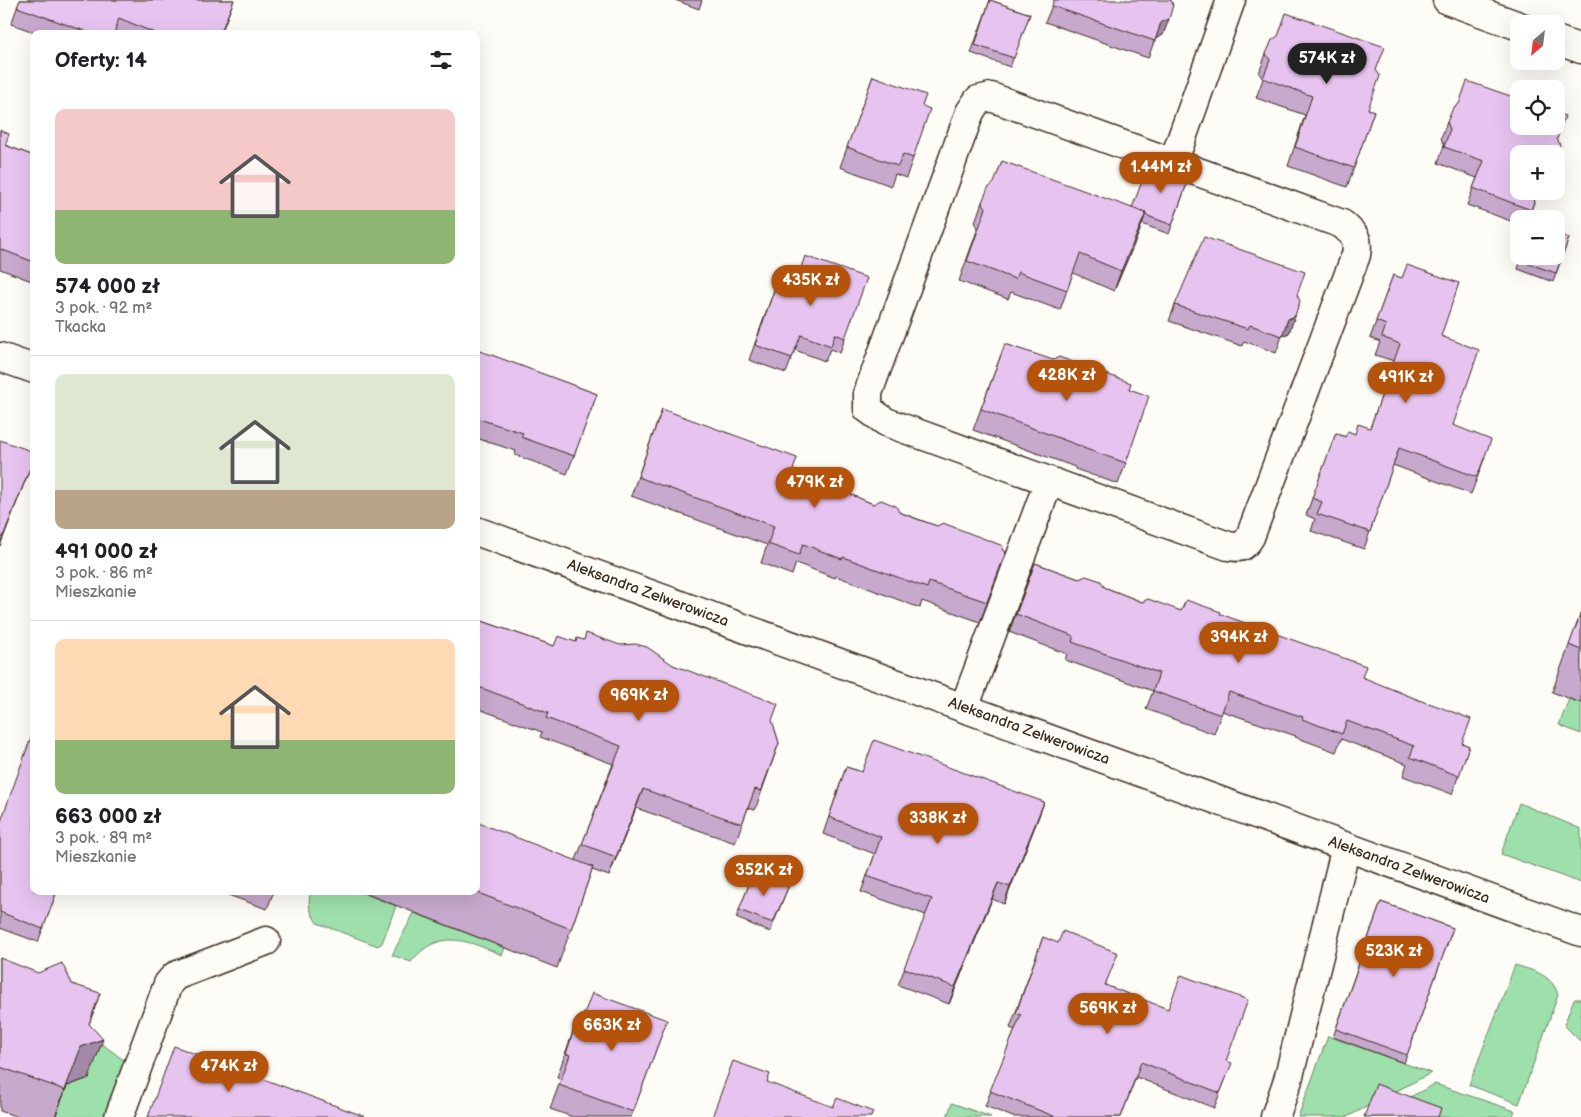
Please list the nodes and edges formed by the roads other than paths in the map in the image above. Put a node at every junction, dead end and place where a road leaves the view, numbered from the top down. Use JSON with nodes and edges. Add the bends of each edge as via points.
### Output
{"nodes":[{"id":1,"x":1231,"y":0,"type":"edge"},
{"id":2,"x":1447,"y":0,"type":"edge"},
{"id":3,"x":1510,"y":23,"type":"edge"},
{"id":4,"x":1565,"y":43,"type":"edge"},
{"id":5,"x":1581,"y":49,"type":"edge"},
{"id":6,"x":1172,"y":164,"type":"junction"},
{"id":7,"x":0,"y":357,"type":"edge"},
{"id":8,"x":30,"y":368,"type":"edge"},
{"id":9,"x":1049,"y":481,"type":"junction"},
{"id":10,"x":480,"y":531,"type":"edge"},
{"id":11,"x":964,"y":708,"type":"junction"},
{"id":12,"x":1346,"y":847,"type":"junction"},
{"id":13,"x":1581,"y":932,"type":"edge"},
{"id":14,"x":266,"y":941,"type":"dead end"},
{"id":15,"x":119,"y":1117,"type":"edge"},
{"id":16,"x":1275,"y":1117,"type":"edge"}],
"edges":[{"from":1,"to":6,"type":"street"},
{"from":2,"to":3,"type":"street"},
{"from":4,"to":5,"type":"street"},
{"from":6,"to":9,"type":"street","via":[[991,97],[978,100],[970,112],[868,393],[868,409],[886,422]]},
{"from":6,"to":9,"type":"street","via":[[1342,224],[1358,243],[1254,528],[1244,545],[1239,548],[1228,546]]},
{"from":7,"to":8,"type":"street"},
{"from":9,"to":11,"type":"street"},
{"from":10,"to":11,"type":"street","name":"Aleksandra Zelwerowicza"},
{"from":11,"to":12,"type":"street","name":"Aleksandra Zelwerowicza"},
{"from":12,"to":13,"type":"street","name":"Aleksandra Zelwerowicza"},
{"from":12,"to":16,"type":"street","via":[[1288,1080]]},
{"from":14,"to":15,"type":"street","via":[[175,976],[168,984]]}]}
